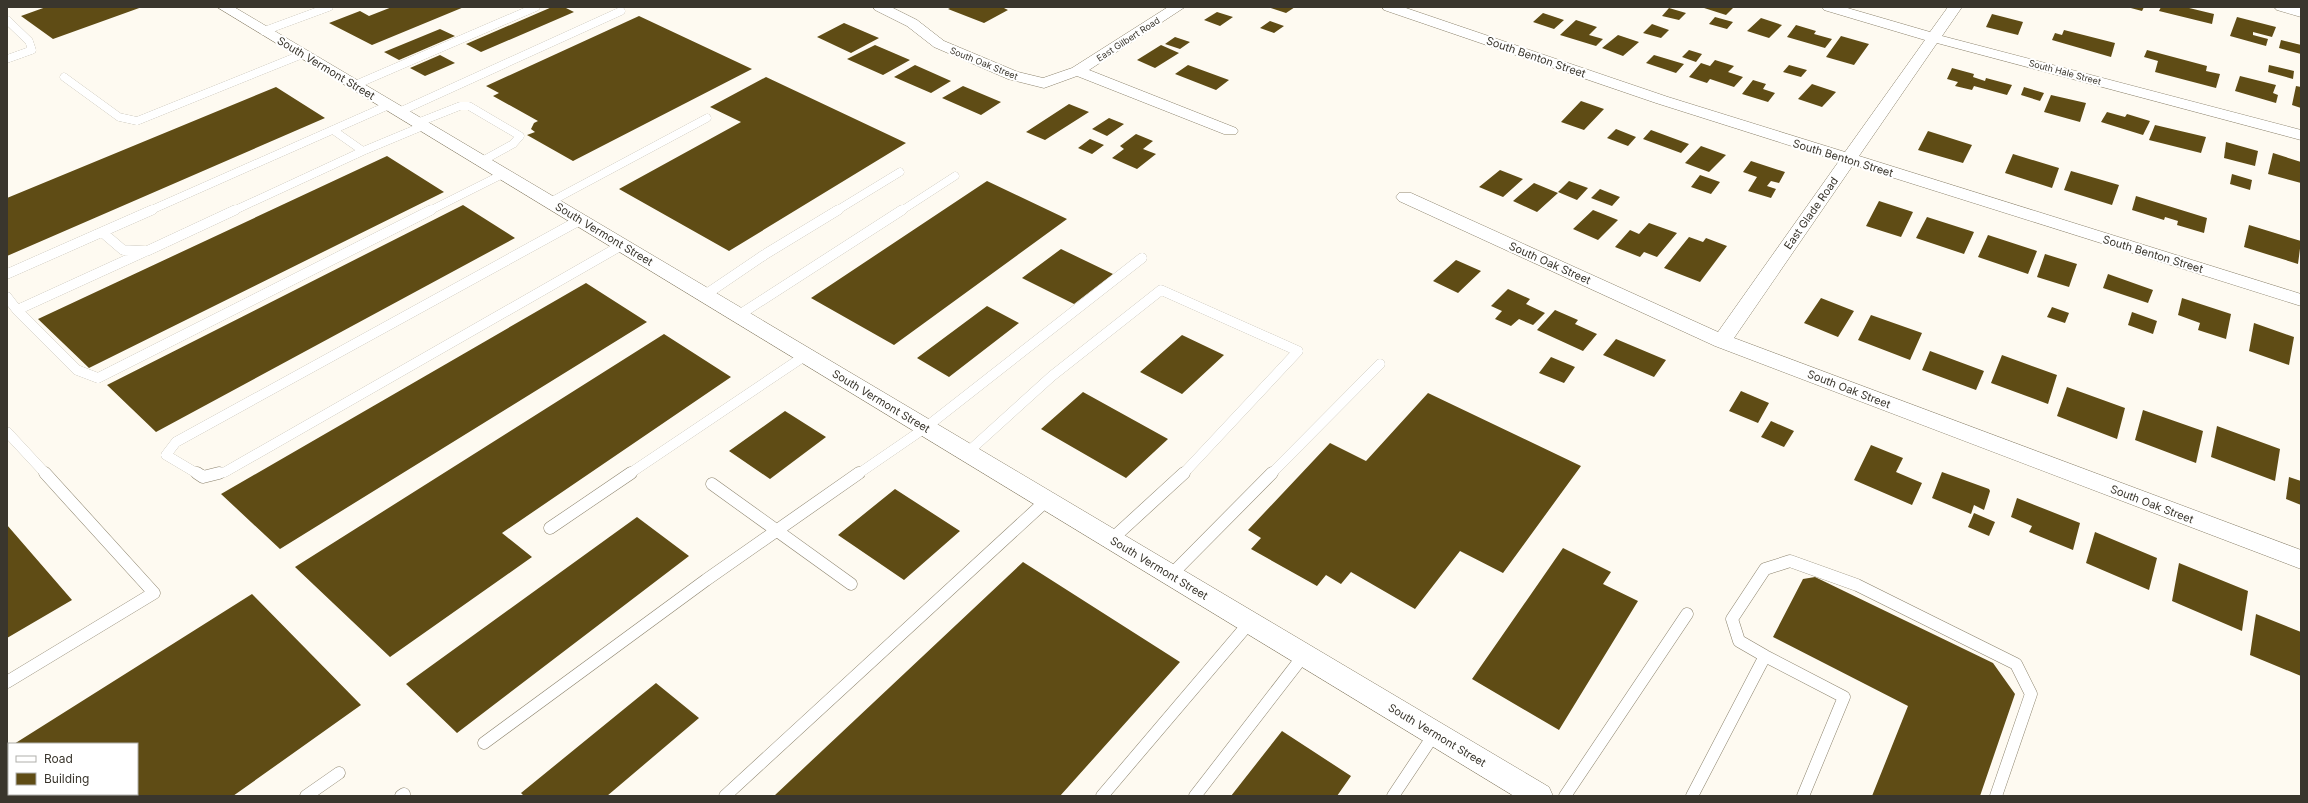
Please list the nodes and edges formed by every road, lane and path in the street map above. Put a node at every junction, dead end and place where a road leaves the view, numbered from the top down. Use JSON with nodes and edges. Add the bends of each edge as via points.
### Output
{"nodes":[{"id":1,"x":329,"y":7,"type":"edge"},
{"id":2,"x":536,"y":7,"type":"edge"},
{"id":3,"x":880,"y":7,"type":"edge"},
{"id":4,"x":1178,"y":7,"type":"edge"},
{"id":5,"x":1389,"y":7,"type":"edge"},
{"id":6,"x":1829,"y":7,"type":"edge"},
{"id":7,"x":1955,"y":7,"type":"edge"},
{"id":8,"x":2282,"y":7,"type":"edge"},
{"id":9,"x":230,"y":8,"type":"edge"},
{"id":10,"x":621,"y":11,"type":"dead end"},
{"id":11,"x":2301,"y":12,"type":"edge"},
{"id":12,"x":7,"y":20,"type":"edge"},
{"id":13,"x":264,"y":31,"type":"junction"},
{"id":14,"x":1934,"y":38,"type":"junction"},
{"id":15,"x":303,"y":54,"type":"junction"},
{"id":16,"x":7,"y":59,"type":"edge"},
{"id":17,"x":1077,"y":71,"type":"junction"},
{"id":18,"x":64,"y":77,"type":"dead end"},
{"id":19,"x":355,"y":85,"type":"junction"},
{"id":20,"x":394,"y":109,"type":"junction"},
{"id":21,"x":707,"y":118,"type":"dead end"},
{"id":22,"x":420,"y":124,"type":"junction"},
{"id":23,"x":333,"y":130,"type":"junction"},
{"id":24,"x":1230,"y":130,"type":"dead end"},
{"id":25,"x":2301,"y":135,"type":"edge"},
{"id":26,"x":363,"y":151,"type":"junction"},
{"id":27,"x":1848,"y":160,"type":"junction"},
{"id":28,"x":482,"y":161,"type":"junction"},
{"id":29,"x":900,"y":172,"type":"dead end"},
{"id":30,"x":503,"y":174,"type":"junction"},
{"id":31,"x":955,"y":176,"type":"dead end"},
{"id":32,"x":1405,"y":197,"type":"dead end"},
{"id":33,"x":550,"y":202,"type":"junction"},
{"id":34,"x":580,"y":220,"type":"junction"},
{"id":35,"x":102,"y":232,"type":"junction"},
{"id":36,"x":622,"y":245,"type":"junction"},
{"id":37,"x":147,"y":251,"type":"junction"},
{"id":38,"x":1142,"y":258,"type":"dead end"},
{"id":39,"x":7,"y":274,"type":"edge"},
{"id":40,"x":705,"y":295,"type":"junction"},
{"id":41,"x":7,"y":296,"type":"edge"},
{"id":42,"x":2301,"y":300,"type":"edge"},
{"id":43,"x":17,"y":310,"type":"junction"},
{"id":44,"x":739,"y":315,"type":"junction"},
{"id":45,"x":1722,"y":340,"type":"junction"},
{"id":46,"x":806,"y":355,"type":"junction"},
{"id":47,"x":1380,"y":364,"type":"dead end"},
{"id":48,"x":925,"y":428,"type":"junction"},
{"id":49,"x":7,"y":432,"type":"edge"},
{"id":50,"x":968,"y":452,"type":"junction"},
{"id":51,"x":712,"y":484,"type":"dead end"},
{"id":52,"x":1047,"y":500,"type":"junction"},
{"id":53,"x":550,"y":528,"type":"dead end"},
{"id":54,"x":776,"y":529,"type":"junction"},
{"id":55,"x":1112,"y":539,"type":"junction"},
{"id":56,"x":2301,"y":560,"type":"edge"},
{"id":57,"x":1171,"y":575,"type":"junction"},
{"id":58,"x":851,"y":584,"type":"dead end"},
{"id":59,"x":1687,"y":614,"type":"dead end"},
{"id":60,"x":1250,"y":622,"type":"junction"},
{"id":61,"x":1304,"y":655,"type":"junction"},
{"id":62,"x":1765,"y":656,"type":"junction"},
{"id":63,"x":7,"y":682,"type":"edge"},
{"id":64,"x":1435,"y":733,"type":"junction"},
{"id":65,"x":484,"y":744,"type":"dead end"},
{"id":66,"x":339,"y":773,"type":"dead end"},
{"id":67,"x":306,"y":796,"type":"edge"},
{"id":68,"x":725,"y":796,"type":"edge"},
{"id":69,"x":1102,"y":796,"type":"edge"},
{"id":70,"x":1195,"y":796,"type":"edge"},
{"id":71,"x":1393,"y":796,"type":"edge"},
{"id":72,"x":1539,"y":796,"type":"edge"},
{"id":73,"x":1565,"y":796,"type":"edge"},
{"id":74,"x":1692,"y":796,"type":"edge"},
{"id":75,"x":1804,"y":796,"type":"edge"},
{"id":76,"x":1996,"y":796,"type":"edge"}],
"edges":[{"from":1,"to":13,"type":"lane"},
{"from":2,"to":19,"type":"lane"},
{"from":3,"to":17,"type":"street","name":"South Oak Street","via":[[912,23],[939,44],[1013,76],[1044,83]]},
{"from":4,"to":17,"type":"street","name":"East Gilbert Road"},
{"from":5,"to":27,"type":"street","name":"South Benton Street"},
{"from":6,"to":14,"type":"street","name":"South Hale Street"},
{"from":7,"to":14,"type":"street","name":"East Glade Road"},
{"from":8,"to":11,"type":"main road"},
{"from":9,"to":13,"type":"street","name":"South Vermont Street"},
{"from":10,"to":20,"type":"lane"},
{"from":12,"to":16,"type":"lane","via":[[29,41],[32,50]]},
{"from":13,"to":15,"type":"street","name":"South Vermont Street"},
{"from":14,"to":25,"type":"street","name":"South Hale Street"},
{"from":14,"to":27,"type":"street","name":"East Glade Road"},
{"from":15,"to":18,"type":"lane","via":[[137,121],[119,117]]},
{"from":15,"to":19,"type":"street","name":"South Vermont Street"},
{"from":17,"to":24,"type":"street"},
{"from":19,"to":20,"type":"street","name":"South Vermont Street"},
{"from":20,"to":22,"type":"street","name":"South Vermont Street"},
{"from":20,"to":23,"type":"lane"},
{"from":21,"to":33,"type":"lane"},
{"from":22,"to":26,"type":"lane"},
{"from":22,"to":28,"type":"street","name":"South Vermont Street"},
{"from":22,"to":28,"type":"lane","via":[[460,106],[469,106],[520,136],[514,144]]},
{"from":23,"to":26,"type":"lane"},
{"from":23,"to":35,"type":"lane"},
{"from":26,"to":37,"type":"lane"},
{"from":27,"to":42,"type":"street","name":"South Benton Street"},
{"from":27,"to":45,"type":"street","name":"East Glade Road"},
{"from":28,"to":30,"type":"street","name":"South Vermont Street"},
{"from":29,"to":40,"type":"lane","via":[[764,255]]},
{"from":30,"to":33,"type":"street","name":"South Vermont Street"},
{"from":30,"to":43,"type":"lane","via":[[98,378],[77,370]]},
{"from":31,"to":44,"type":"lane"},
{"from":32,"to":45,"type":"street","name":"South Oak Street"},
{"from":33,"to":34,"type":"street","name":"South Vermont Street"},
{"from":34,"to":36,"type":"street","name":"South Vermont Street"},
{"from":34,"to":36,"type":"lane","via":[[176,442],[166,455],[204,477],[225,472]]},
{"from":35,"to":37,"type":"lane","via":[[123,250]]},
{"from":35,"to":39,"type":"lane"},
{"from":36,"to":40,"type":"street","name":"South Vermont Street"},
{"from":37,"to":43,"type":"lane"},
{"from":38,"to":48,"type":"lane"},
{"from":40,"to":44,"type":"street","name":"South Vermont Street"},
{"from":41,"to":43,"type":"lane"},
{"from":44,"to":46,"type":"street","name":"South Vermont Street"},
{"from":45,"to":56,"type":"street","name":"South Oak Street"},
{"from":46,"to":48,"type":"street","name":"South Vermont Street"},
{"from":46,"to":53,"type":"lane"},
{"from":47,"to":57,"type":"lane"},
{"from":48,"to":50,"type":"street","name":"South Vermont Street"},
{"from":48,"to":54,"type":"lane"},
{"from":49,"to":63,"type":"lane","via":[[154,593]]},
{"from":50,"to":52,"type":"street","name":"South Vermont Street"},
{"from":50,"to":55,"type":"lane","via":[[1052,376],[1161,290],[1298,351],[1196,462]]},
{"from":51,"to":54,"type":"lane"},
{"from":52,"to":55,"type":"street","name":"South Vermont Street"},
{"from":52,"to":68,"type":"lane"},
{"from":54,"to":58,"type":"lane"},
{"from":54,"to":65,"type":"lane"},
{"from":55,"to":57,"type":"street","name":"South Vermont Street"},
{"from":57,"to":60,"type":"street","name":"South Vermont Street"},
{"from":59,"to":73,"type":"lane"},
{"from":60,"to":61,"type":"street","name":"South Vermont Street"},
{"from":60,"to":69,"type":"lane"},
{"from":61,"to":64,"type":"street","name":"South Vermont Street"},
{"from":61,"to":70,"type":"lane"},
{"from":62,"to":74,"type":"lane"},
{"from":62,"to":75,"type":"lane","via":[[1844,697]]},
{"from":62,"to":76,"type":"lane","via":[[1739,640],[1732,619],[1765,569],[1790,561],[1857,585],[2016,664],[2031,694]]},
{"from":64,"to":71,"type":"lane"},
{"from":64,"to":72,"type":"street","name":"South Vermont Street"},
{"from":66,"to":67,"type":"lane"}]}
